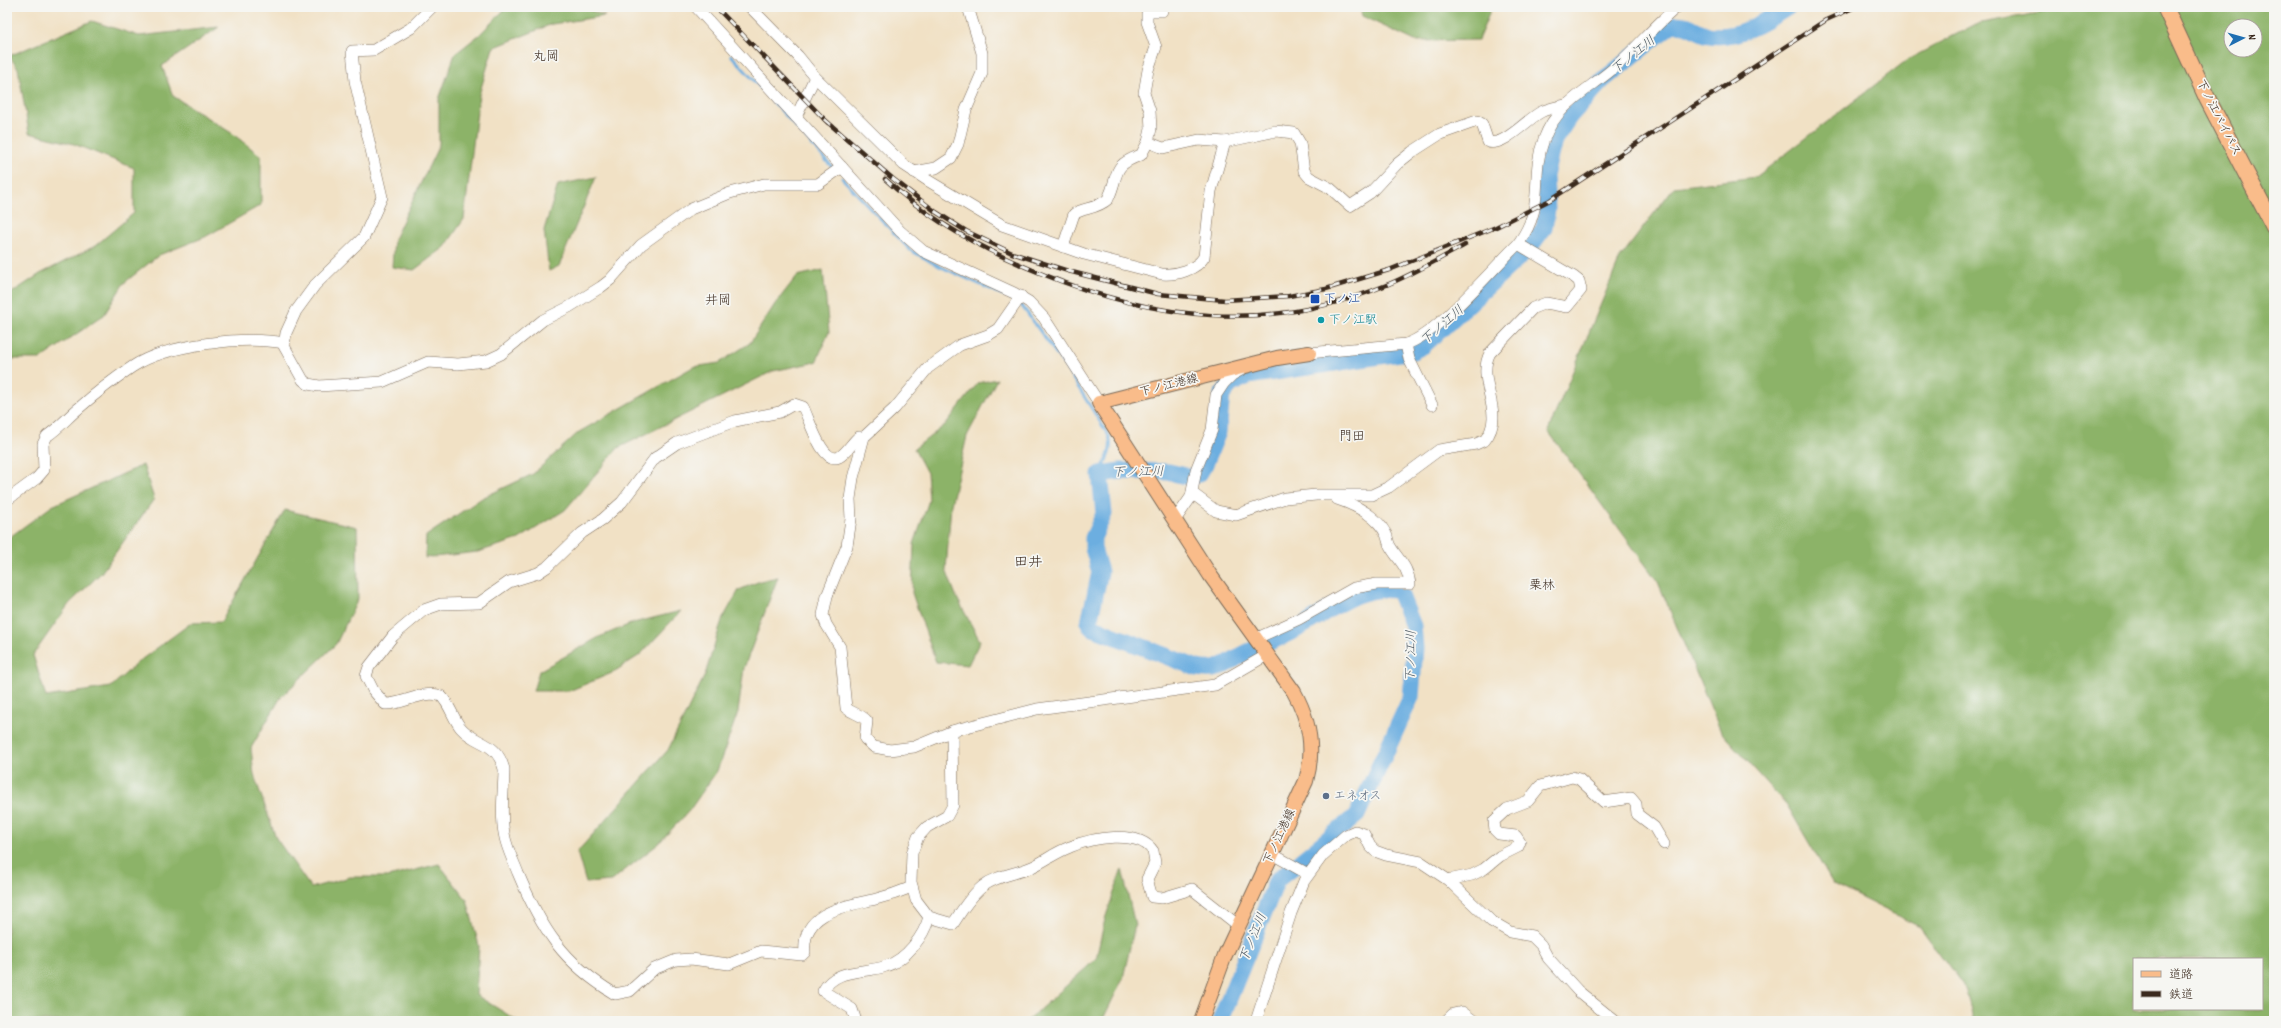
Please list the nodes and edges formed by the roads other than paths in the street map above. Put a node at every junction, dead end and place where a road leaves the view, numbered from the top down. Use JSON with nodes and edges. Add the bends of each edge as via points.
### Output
{"nodes":[{"id":1,"x":432,"y":7,"type":"edge"},
{"id":2,"x":696,"y":7,"type":"edge"},
{"id":3,"x":750,"y":7,"type":"edge"},
{"id":4,"x":968,"y":7,"type":"edge"},
{"id":5,"x":1677,"y":7,"type":"edge"},
{"id":6,"x":2164,"y":7,"type":"edge"},
{"id":7,"x":1162,"y":11,"type":"dead end"},
{"id":8,"x":815,"y":77,"type":"junction"},
{"id":9,"x":1565,"y":105,"type":"junction"},
{"id":10,"x":796,"y":117,"type":"junction"},
{"id":11,"x":1148,"y":142,"type":"junction"},
{"id":12,"x":1225,"y":142,"type":"junction"},
{"id":13,"x":842,"y":167,"type":"junction"},
{"id":14,"x":914,"y":172,"type":"junction"},
{"id":15,"x":2274,"y":227,"type":"edge"},
{"id":16,"x":1063,"y":247,"type":"junction"},
{"id":17,"x":1524,"y":247,"type":"junction"},
{"id":18,"x":1018,"y":300,"type":"junction"},
{"id":19,"x":284,"y":343,"type":"junction"},
{"id":20,"x":1407,"y":349,"type":"junction"},
{"id":21,"x":1309,"y":353,"type":"joint"},
{"id":22,"x":1250,"y":365,"type":"junction"},
{"id":23,"x":1099,"y":403,"type":"junction"},
{"id":24,"x":1432,"y":404,"type":"dead end"},
{"id":25,"x":864,"y":437,"type":"junction"},
{"id":26,"x":1192,"y":493,"type":"junction"},
{"id":27,"x":1327,"y":495,"type":"junction"},
{"id":28,"x":7,"y":500,"type":"edge"},
{"id":29,"x":1174,"y":520,"type":"junction"},
{"id":30,"x":1256,"y":639,"type":"junction"},
{"id":31,"x":1267,"y":655,"type":"junction"},
{"id":32,"x":952,"y":731,"type":"junction"},
{"id":33,"x":1664,"y":844,"type":"dead end"},
{"id":34,"x":1277,"y":857,"type":"junction"},
{"id":35,"x":1307,"y":873,"type":"junction"},
{"id":36,"x":1448,"y":880,"type":"junction"},
{"id":37,"x":912,"y":887,"type":"junction"},
{"id":38,"x":929,"y":917,"type":"junction"},
{"id":39,"x":1239,"y":926,"type":"junction"},
{"id":40,"x":856,"y":1021,"type":"edge"},
{"id":41,"x":1202,"y":1021,"type":"edge"},
{"id":42,"x":1256,"y":1021,"type":"edge"},
{"id":43,"x":1446,"y":1021,"type":"edge"},
{"id":44,"x":1474,"y":1021,"type":"edge"},
{"id":45,"x":1615,"y":1021,"type":"edge"}],
"edges":[{"from":1,"to":19,"type":"street","via":[[411,28],[374,50],[352,51],[355,82],[382,197],[364,237],[315,285],[296,311]]},
{"from":2,"to":10,"type":"street"},
{"from":3,"to":8,"type":"street"},
{"from":4,"to":14,"type":"street","via":[[982,53],[982,73],[966,110],[958,144],[951,158],[936,168]]},
{"from":5,"to":9,"type":"street","via":[[1614,68]]},
{"from":6,"to":15,"type":"highway","name":"下ノ江バイパス","via":[[2207,98]]},
{"from":7,"to":11,"type":"street","via":[[1147,13],[1147,22],[1156,44],[1144,93],[1151,118]]},
{"from":8,"to":10,"type":"street"},
{"from":8,"to":14,"type":"street"},
{"from":9,"to":12,"type":"street","via":[[1540,112],[1496,143],[1486,140],[1482,124],[1477,121],[1440,134],[1400,161],[1370,193],[1350,206],[1330,188],[1309,177],[1304,171],[1300,143],[1294,133],[1276,131]]},
{"from":9,"to":17,"type":"street","via":[[1544,140],[1539,160],[1535,212]]},
{"from":10,"to":13,"type":"street"},
{"from":11,"to":12,"type":"street","via":[[1163,148],[1199,140]]},
{"from":11,"to":16,"type":"street","via":[[1141,155],[1129,159],[1121,166],[1107,200],[1092,209],[1074,214]]},
{"from":12,"to":16,"type":"street","via":[[1212,191],[1205,252],[1202,260],[1195,266],[1173,274],[1162,274]]},
{"from":13,"to":18,"type":"street","via":[[900,231],[923,251]]},
{"from":13,"to":19,"type":"street","via":[[818,184],[764,184],[730,193],[691,208],[641,245],[601,287],[543,320],[501,354],[486,361],[458,364],[428,362],[382,382],[319,386],[303,380]]},
{"from":14,"to":16,"type":"street","via":[[983,215],[1010,228]]},
{"from":17,"to":20,"type":"street"},
{"from":17,"to":27,"type":"street","via":[[1574,277],[1579,282],[1581,290],[1567,307],[1546,303],[1533,308],[1490,353],[1486,362],[1487,381],[1494,415],[1487,437],[1476,444],[1439,450],[1378,493],[1359,496]]},
{"from":18,"to":23,"type":"street","via":[[1034,307],[1044,318]]},
{"from":18,"to":25,"type":"street","via":[[1006,320],[994,332],[960,345],[928,368],[895,408]]},
{"from":19,"to":28,"type":"street","via":[[205,344],[170,351],[133,366],[47,436],[43,444],[44,470]]},
{"from":20,"to":21,"type":"street"},
{"from":20,"to":24,"type":"street"},
{"from":21,"to":22,"type":"main road","name":"下ノ江港線"},
{"from":22,"to":23,"type":"main road","name":"下ノ江港線"},
{"from":22,"to":26,"type":"street","via":[[1232,375],[1218,391],[1214,401],[1212,430],[1195,474]]},
{"from":23,"to":29,"type":"main road"},
{"from":25,"to":32,"type":"street","via":[[853,478],[847,546],[827,596],[823,615],[840,646],[846,708],[867,721],[865,739],[874,747],[890,750],[914,747]]},
{"from":25,"to":37,"type":"street","via":[[859,437],[839,457],[833,458],[822,449],[802,407],[794,404],[780,412],[735,421],[677,443],[656,458],[622,502],[604,519],[582,533],[538,574],[509,582],[479,603],[441,604],[424,610],[393,636],[366,676],[373,690],[385,704],[409,701],[428,694],[441,696],[462,729],[495,749],[504,769],[504,834],[525,890],[549,936],[592,980],[615,994],[630,991],[654,969],[666,962],[680,959],[729,964],[761,952],[802,955],[806,952],[805,943],[811,926],[832,910]]},
{"from":26,"to":27,"type":"street","via":[[1216,511],[1236,515],[1284,498]]},
{"from":26,"to":29,"type":"street","via":[[1186,506]]},
{"from":27,"to":30,"type":"street","via":[[1355,506],[1376,521],[1386,534],[1390,546],[1405,565],[1410,584],[1377,584],[1354,588],[1299,619]]},
{"from":29,"to":30,"type":"main road"},
{"from":30,"to":31,"type":"main road","name":"下ノ江港線"},
{"from":31,"to":32,"type":"street","via":[[1215,685],[1037,709]]},
{"from":31,"to":34,"type":"main road","name":"下ノ江港線","via":[[1300,702],[1307,722],[1311,747],[1306,781]]},
{"from":32,"to":37,"type":"street","via":[[953,805],[947,816],[927,827],[918,837],[912,853]]},
{"from":33,"to":36,"type":"street","via":[[1654,828],[1637,814],[1636,804],[1632,798],[1604,802],[1579,779],[1572,777],[1540,786],[1528,801],[1507,809],[1494,821],[1495,830],[1499,834],[1516,836],[1520,842],[1518,847],[1472,875]]},
{"from":34,"to":35,"type":"street"},
{"from":34,"to":39,"type":"main road","name":"下ノ江港線"},
{"from":35,"to":36,"type":"street","via":[[1323,855],[1355,831],[1364,834],[1375,850],[1386,855],[1421,862]]},
{"from":35,"to":42,"type":"street","via":[[1291,913]]},
{"from":36,"to":45,"type":"street","via":[[1491,921],[1510,932],[1532,936],[1578,991]]},
{"from":37,"to":38,"type":"street","via":[[916,900]]},
{"from":38,"to":39,"type":"street","via":[[953,924],[970,898],[985,884],[1032,867],[1070,847],[1089,841],[1123,837],[1142,841],[1153,851],[1155,863],[1147,879],[1152,897],[1162,898],[1194,890]]},
{"from":38,"to":40,"type":"street","via":[[926,929],[898,960],[885,967],[851,972],[826,984],[823,991],[852,1009]]},
{"from":39,"to":41,"type":"main road","name":"下ノ江港線","via":[[1218,972]]},
{"from":43,"to":44,"type":"street","via":[[1453,1014],[1462,1012]]}]}
